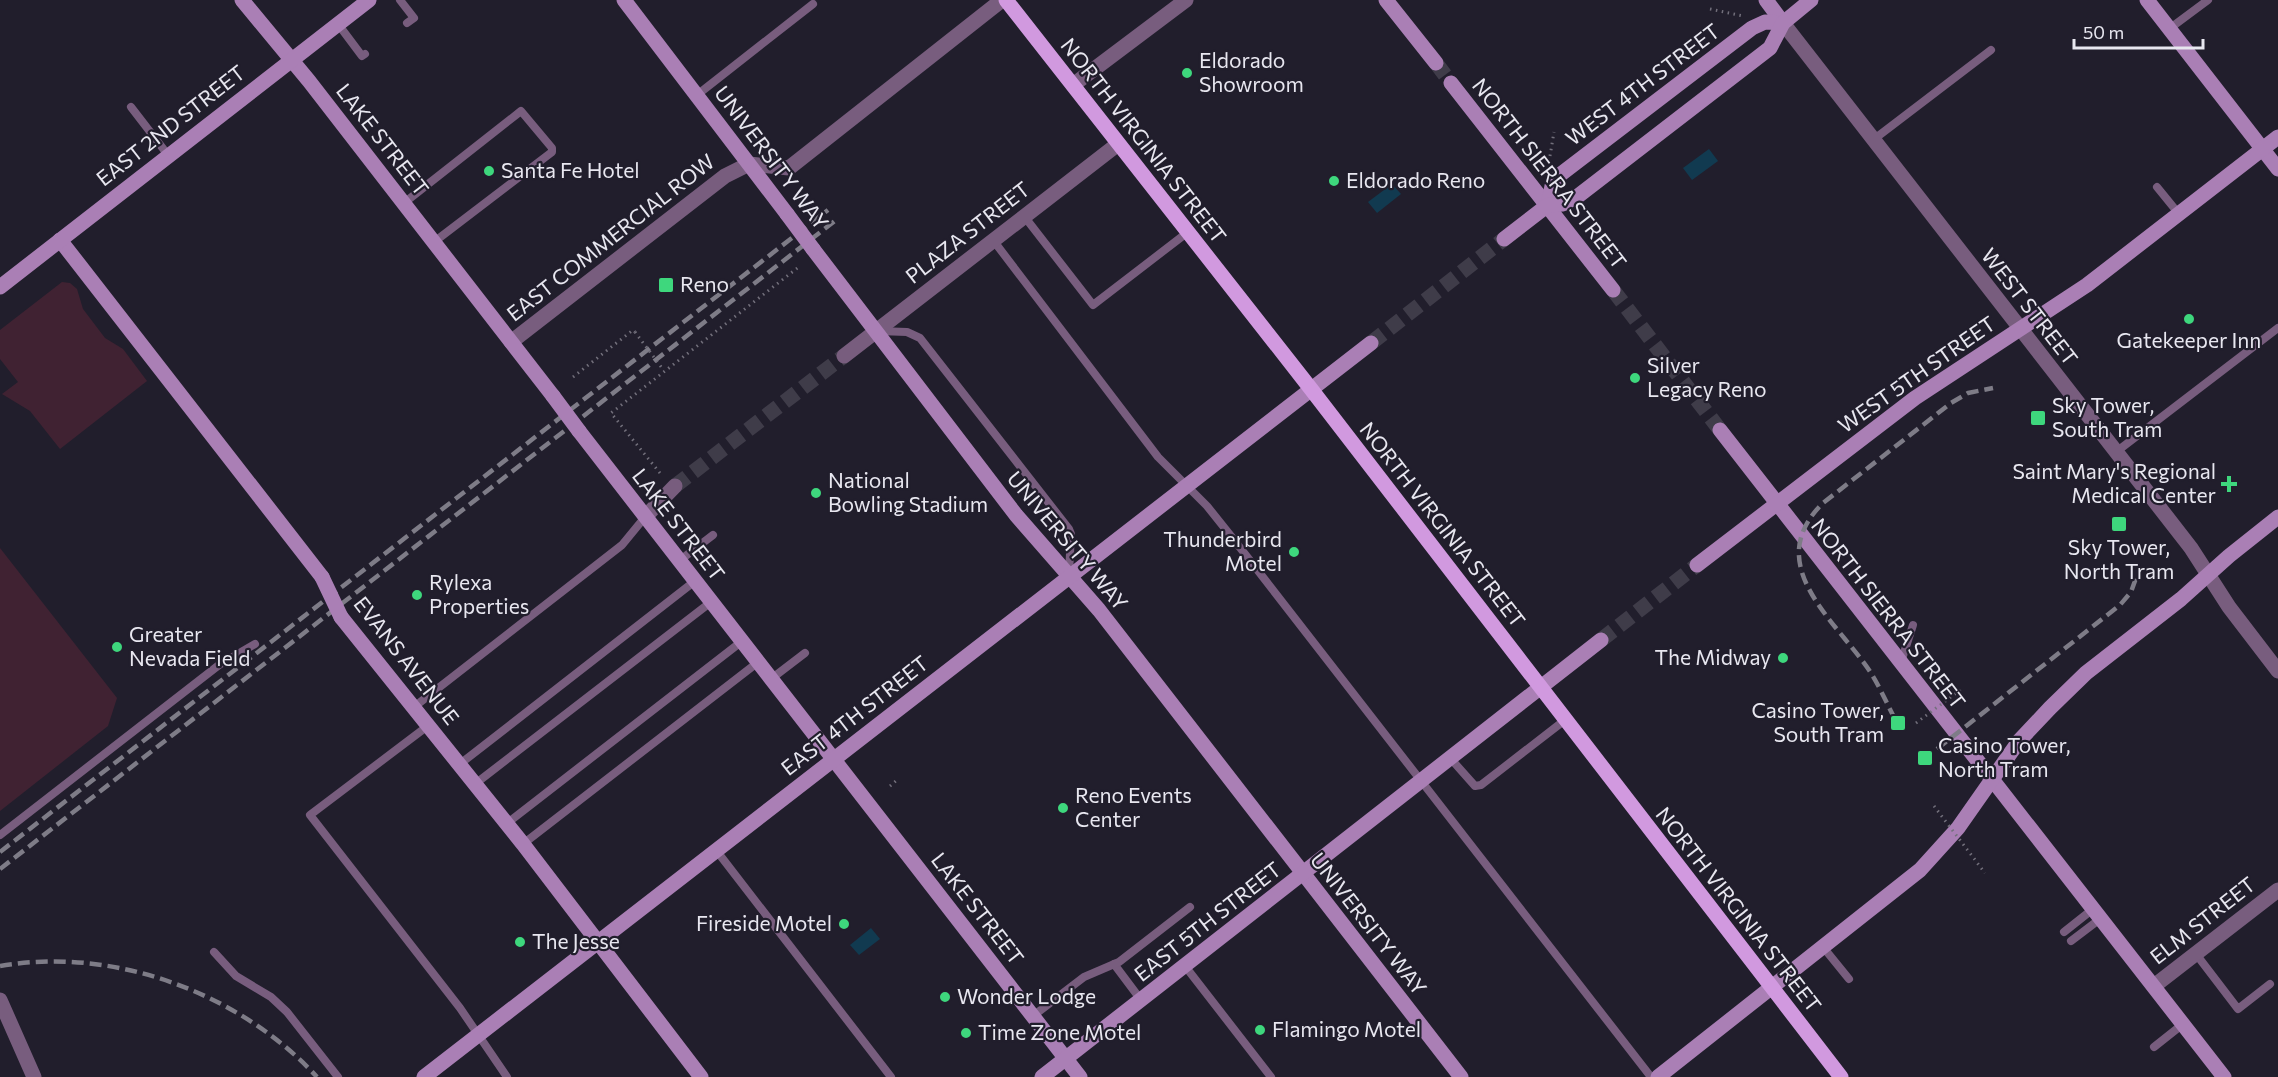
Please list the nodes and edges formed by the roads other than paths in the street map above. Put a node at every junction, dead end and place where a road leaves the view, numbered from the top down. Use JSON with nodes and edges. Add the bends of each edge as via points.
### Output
{"nodes":[{"id":1,"x":242,"y":0,"type":"edge"},
{"id":2,"x":369,"y":0,"type":"edge"},
{"id":3,"x":400,"y":0,"type":"edge"},
{"id":4,"x":624,"y":0,"type":"edge"},
{"id":5,"x":1004,"y":0,"type":"edge"},
{"id":6,"x":1186,"y":0,"type":"edge"},
{"id":7,"x":1386,"y":0,"type":"edge"},
{"id":8,"x":1766,"y":0,"type":"edge"},
{"id":9,"x":1811,"y":0,"type":"edge"},
{"id":10,"x":2147,"y":0,"type":"edge"},
{"id":11,"x":2208,"y":0,"type":"edge"},
{"id":12,"x":813,"y":4,"type":"dead end"},
{"id":13,"x":338,"y":23,"type":"junction"},
{"id":14,"x":407,"y":23,"type":"dead end"},
{"id":15,"x":1783,"y":23,"type":"junction"},
{"id":16,"x":2169,"y":29,"type":"junction"},
{"id":17,"x":1991,"y":50,"type":"dead end"},
{"id":18,"x":365,"y":54,"type":"dead end"},
{"id":19,"x":291,"y":59,"type":"junction"},
{"id":20,"x":1436,"y":63,"type":"tunnel mouth"},
{"id":21,"x":1451,"y":83,"type":"tunnel mouth"},
{"id":22,"x":1073,"y":85,"type":"junction"},
{"id":23,"x":698,"y":95,"type":"junction"},
{"id":24,"x":131,"y":107,"type":"dead end"},
{"id":25,"x":2278,"y":137,"type":"edge"},
{"id":26,"x":1873,"y":140,"type":"junction"},
{"id":27,"x":1118,"y":144,"type":"junction"},
{"id":28,"x":2262,"y":149,"type":"junction"},
{"id":29,"x":168,"y":155,"type":"junction"},
{"id":30,"x":749,"y":164,"type":"junction"},
{"id":31,"x":2278,"y":169,"type":"edge"},
{"id":32,"x":2157,"y":187,"type":"dead end"},
{"id":33,"x":404,"y":203,"type":"junction"},
{"id":34,"x":1548,"y":205,"type":"junction"},
{"id":35,"x":2179,"y":214,"type":"junction"},
{"id":36,"x":1024,"y":216,"type":"junction"},
{"id":37,"x":1188,"y":232,"type":"junction"},
{"id":38,"x":1503,"y":239,"type":"tunnel mouth"},
{"id":39,"x":60,"y":240,"type":"junction"},
{"id":40,"x":993,"y":240,"type":"junction"},
{"id":41,"x":434,"y":242,"type":"junction"},
{"id":42,"x":0,"y":287,"type":"edge"},
{"id":43,"x":1613,"y":290,"type":"tunnel mouth"},
{"id":44,"x":2278,"y":328,"type":"edge"},
{"id":45,"x":2019,"y":330,"type":"junction"},
{"id":46,"x":875,"y":331,"type":"junction"},
{"id":47,"x":511,"y":342,"type":"junction"},
{"id":48,"x":1371,"y":342,"type":"tunnel mouth"},
{"id":49,"x":844,"y":356,"type":"tunnel mouth"},
{"id":50,"x":1311,"y":389,"type":"junction"},
{"id":51,"x":1720,"y":430,"type":"tunnel mouth"},
{"id":52,"x":2116,"y":452,"type":"junction"},
{"id":53,"x":675,"y":486,"type":"tunnel mouth"},
{"id":54,"x":1184,"y":486,"type":"junction"},
{"id":55,"x":1776,"y":503,"type":"junction"},
{"id":56,"x":645,"y":517,"type":"junction"},
{"id":57,"x":2278,"y":517,"type":"edge"},
{"id":58,"x":714,"y":535,"type":"dead end"},
{"id":59,"x":679,"y":561,"type":"junction"},
{"id":60,"x":1697,"y":565,"type":"tunnel mouth"},
{"id":61,"x":2208,"y":574,"type":"junction"},
{"id":62,"x":1069,"y":577,"type":"junction"},
{"id":63,"x":695,"y":581,"type":"junction"},
{"id":64,"x":711,"y":602,"type":"junction"},
{"id":65,"x":1913,"y":625,"type":"dead end"},
{"id":66,"x":1601,"y":640,"type":"tunnel mouth"},
{"id":67,"x":741,"y":642,"type":"junction"},
{"id":68,"x":255,"y":644,"type":"dead end"},
{"id":69,"x":805,"y":653,"type":"dead end"},
{"id":70,"x":757,"y":663,"type":"junction"},
{"id":71,"x":1900,"y":663,"type":"junction"},
{"id":72,"x":2278,"y":671,"type":"edge"},
{"id":73,"x":770,"y":680,"type":"junction"},
{"id":74,"x":1540,"y":688,"type":"junction"},
{"id":75,"x":414,"y":707,"type":"junction"},
{"id":76,"x":1565,"y":720,"type":"junction"},
{"id":77,"x":429,"y":725,"type":"junction"},
{"id":78,"x":1451,"y":759,"type":"junction"},
{"id":79,"x":832,"y":760,"type":"junction"},
{"id":80,"x":460,"y":764,"type":"junction"},
{"id":81,"x":1991,"y":779,"type":"junction"},
{"id":82,"x":1423,"y":781,"type":"junction"},
{"id":83,"x":475,"y":784,"type":"junction"},
{"id":84,"x":506,"y":824,"type":"junction"},
{"id":85,"x":0,"y":835,"type":"edge"},
{"id":86,"x":522,"y":844,"type":"junction"},
{"id":87,"x":716,"y":850,"type":"junction"},
{"id":88,"x":1302,"y":875,"type":"junction"},
{"id":89,"x":2278,"y":890,"type":"edge"},
{"id":90,"x":1190,"y":907,"type":"dead end"},
{"id":91,"x":2096,"y":914,"type":"junction"},
{"id":92,"x":2064,"y":932,"type":"dead end"},
{"id":93,"x":597,"y":941,"type":"junction"},
{"id":94,"x":2071,"y":941,"type":"dead end"},
{"id":95,"x":1823,"y":947,"type":"junction"},
{"id":96,"x":214,"y":952,"type":"dead end"},
{"id":97,"x":2196,"y":954,"type":"junction"},
{"id":98,"x":1114,"y":964,"type":"junction"},
{"id":99,"x":1185,"y":966,"type":"junction"},
{"id":100,"x":1849,"y":979,"type":"dead end"},
{"id":101,"x":2270,"y":984,"type":"dead end"},
{"id":102,"x":2154,"y":986,"type":"junction"},
{"id":103,"x":1772,"y":987,"type":"junction"},
{"id":104,"x":1142,"y":999,"type":"junction"},
{"id":105,"x":0,"y":1000,"type":"edge"},
{"id":106,"x":1033,"y":1016,"type":"junction"},
{"id":107,"x":2183,"y":1024,"type":"junction"},
{"id":108,"x":478,"y":1035,"type":"junction"},
{"id":109,"x":2154,"y":1047,"type":"dead end"},
{"id":110,"x":1066,"y":1058,"type":"junction"},
{"id":111,"x":33,"y":1077,"type":"edge"},
{"id":112,"x":338,"y":1077,"type":"edge"},
{"id":113,"x":424,"y":1077,"type":"edge"},
{"id":114,"x":507,"y":1077,"type":"edge"},
{"id":115,"x":701,"y":1077,"type":"edge"},
{"id":116,"x":891,"y":1077,"type":"edge"},
{"id":117,"x":1042,"y":1077,"type":"edge"},
{"id":118,"x":1080,"y":1077,"type":"edge"},
{"id":119,"x":1271,"y":1077,"type":"edge"},
{"id":120,"x":1461,"y":1077,"type":"edge"},
{"id":121,"x":1651,"y":1077,"type":"edge"},
{"id":122,"x":1658,"y":1077,"type":"edge"},
{"id":123,"x":1841,"y":1077,"type":"edge"},
{"id":124,"x":2224,"y":1077,"type":"edge"}],
"edges":[{"from":1,"to":19,"type":"main road","name":"LAKE STREET"},
{"from":2,"to":13,"type":"main road","name":"EAST 2ND STREET"},
{"from":3,"to":14,"type":"lane","via":[[414,18]]},
{"from":4,"to":23,"type":"main road","name":"UNIVERSITY WAY"},
{"from":5,"to":22,"type":"main road","name":"NORTH VIRGINIA STREET"},
{"from":5,"to":30,"type":"street","name":"EAST COMMERCIAL ROW","via":[[789,168]]},
{"from":6,"to":22,"type":"street"},
{"from":7,"to":20,"type":"main road"},
{"from":8,"to":15,"type":"main road","name":"WEST STREET"},
{"from":9,"to":15,"type":"main road"},
{"from":10,"to":16,"type":"main road"},
{"from":11,"to":16,"type":"lane"},
{"from":12,"to":23,"type":"lane"},
{"from":13,"to":18,"type":"lane","via":[[362,56]]},
{"from":13,"to":19,"type":"main road","name":"EAST 2ND STREET"},
{"from":15,"to":26,"type":"street","name":"WEST STREET"},
{"from":15,"to":34,"type":"main road","via":[[1770,48],[1578,196],[1563,204]]},
{"from":15,"to":34,"type":"main road","name":"WEST 4TH STREET","via":[[1766,22],[1752,28],[1561,174],[1552,186]]},
{"from":16,"to":28,"type":"main road"},
{"from":17,"to":26,"type":"lane"},
{"from":19,"to":29,"type":"main road","name":"EAST 2ND STREET"},
{"from":19,"to":33,"type":"main road","name":"LAKE STREET"},
{"from":21,"to":34,"type":"main road","name":"NORTH SIERRA STREET"},
{"from":22,"to":27,"type":"main road","name":"NORTH VIRGINIA STREET"},
{"from":23,"to":30,"type":"main road","name":"UNIVERSITY WAY"},
{"from":24,"to":29,"type":"lane"},
{"from":25,"to":28,"type":"main road","name":"WEST 5TH STREET"},
{"from":26,"to":45,"type":"street","name":"WEST STREET"},
{"from":27,"to":36,"type":"street","name":"PLAZA STREET"},
{"from":27,"to":37,"type":"main road","name":"NORTH VIRGINIA STREET"},
{"from":28,"to":31,"type":"main road"},
{"from":28,"to":35,"type":"main road","name":"WEST 5TH STREET"},
{"from":29,"to":39,"type":"main road","name":"EAST 2ND STREET"},
{"from":30,"to":46,"type":"main road","name":"UNIVERSITY WAY","bridge":true},
{"from":30,"to":47,"type":"street","name":"EAST COMMERCIAL ROW","via":[[725,176]]},
{"from":32,"to":35,"type":"lane"},
{"from":33,"to":41,"type":"main road","name":"LAKE STREET"},
{"from":33,"to":41,"type":"lane","via":[[521,111],[552,148],[552,152]]},
{"from":34,"to":38,"type":"main road"},
{"from":34,"to":43,"type":"main road","name":"NORTH SIERRA STREET"},
{"from":35,"to":45,"type":"main road","name":"WEST 5TH STREET","via":[[2087,285]]},
{"from":36,"to":37,"type":"lane","via":[[1093,305]]},
{"from":36,"to":40,"type":"street","name":"PLAZA STREET"},
{"from":37,"to":50,"type":"main road","name":"NORTH VIRGINIA STREET"},
{"from":39,"to":42,"type":"main road","name":"EAST 2ND STREET"},
{"from":39,"to":75,"type":"main road","name":"EVANS AVENUE","bridge":true,"via":[[322,577],[341,618]]},
{"from":40,"to":46,"type":"street","name":"PLAZA STREET"},
{"from":40,"to":54,"type":"lane"},
{"from":41,"to":47,"type":"main road","name":"LAKE STREET"},
{"from":44,"to":52,"type":"lane"},
{"from":45,"to":52,"type":"street","name":"WEST STREET"},
{"from":45,"to":55,"type":"main road","name":"WEST 5TH STREET","via":[[1915,398]]},
{"from":46,"to":49,"type":"street","name":"PLAZA STREET"},
{"from":46,"to":62,"type":"main road","name":"UNIVERSITY WAY"},
{"from":46,"to":62,"type":"lane","via":[[915,334],[927,347],[1069,529]]},
{"from":47,"to":56,"type":"main road","name":"LAKE STREET","bridge":true},
{"from":48,"to":50,"type":"main road"},
{"from":50,"to":54,"type":"main road","name":"EAST 4TH STREET"},
{"from":50,"to":74,"type":"main road","name":"NORTH VIRGINIA STREET"},
{"from":51,"to":55,"type":"main road","name":"NORTH SIERRA STREET"},
{"from":52,"to":61,"type":"street","name":"WEST STREET"},
{"from":53,"to":56,"type":"street"},
{"from":54,"to":62,"type":"main road","name":"EAST 4TH STREET"},
{"from":54,"to":82,"type":"lane","via":[[1207,506]]},
{"from":55,"to":60,"type":"main road","name":"WEST 5TH STREET"},
{"from":55,"to":71,"type":"main road","name":"NORTH SIERRA STREET"},
{"from":56,"to":59,"type":"main road","name":"LAKE STREET"},
{"from":56,"to":75,"type":"lane","via":[[622,545]]},
{"from":57,"to":61,"type":"main road"},
{"from":58,"to":59,"type":"lane"},
{"from":59,"to":63,"type":"main road","name":"LAKE STREET"},
{"from":61,"to":72,"type":"street","name":"WEST STREET"},
{"from":61,"to":81,"type":"main road","via":[[2086,673],[2026,732]]},
{"from":62,"to":79,"type":"main road","name":"EAST 4TH STREET"},
{"from":62,"to":88,"type":"main road","name":"UNIVERSITY WAY","via":[[1099,609]]},
{"from":63,"to":64,"type":"main road","name":"LAKE STREET"},
{"from":63,"to":80,"type":"lane"},
{"from":64,"to":67,"type":"main road","name":"LAKE STREET"},
{"from":64,"to":83,"type":"lane"},
{"from":65,"to":71,"type":"lane"},
{"from":66,"to":74,"type":"main road"},
{"from":67,"to":70,"type":"main road","name":"LAKE STREET"},
{"from":67,"to":84,"type":"lane"},
{"from":68,"to":85,"type":"lane","via":[[219,665]]},
{"from":69,"to":73,"type":"lane"},
{"from":70,"to":73,"type":"main road","name":"LAKE STREET"},
{"from":70,"to":86,"type":"lane"},
{"from":71,"to":81,"type":"main road","name":"NORTH SIERRA STREET"},
{"from":73,"to":79,"type":"main road","name":"LAKE STREET"},
{"from":74,"to":76,"type":"main road","name":"NORTH VIRGINIA STREET"},
{"from":74,"to":78,"type":"main road","name":"EAST 5TH STREET"},
{"from":75,"to":77,"type":"main road","name":"EVANS AVENUE"},
{"from":76,"to":78,"type":"lane","via":[[1481,785],[1469,782]]},
{"from":76,"to":103,"type":"main road","name":"NORTH VIRGINIA STREET"},
{"from":77,"to":80,"type":"main road","name":"EVANS AVENUE"},
{"from":77,"to":108,"type":"lane","via":[[310,814]]},
{"from":78,"to":82,"type":"main road","name":"EAST 5TH STREET"},
{"from":79,"to":87,"type":"main road","name":"EAST 4TH STREET"},
{"from":79,"to":106,"type":"main road","name":"LAKE STREET"},
{"from":80,"to":83,"type":"main road","name":"EVANS AVENUE"},
{"from":81,"to":91,"type":"main road","name":"NORTH SIERRA STREET"},
{"from":81,"to":95,"type":"main road","via":[[1958,828],[1920,870]]},
{"from":82,"to":88,"type":"main road","name":"EAST 5TH STREET"},
{"from":82,"to":121,"type":"lane"},
{"from":83,"to":84,"type":"main road","name":"EVANS AVENUE"},
{"from":84,"to":86,"type":"main road","name":"EVANS AVENUE"},
{"from":86,"to":93,"type":"main road","name":"EVANS AVENUE"},
{"from":87,"to":93,"type":"main road","name":"EAST 4TH STREET"},
{"from":87,"to":116,"type":"lane"},
{"from":88,"to":99,"type":"main road","name":"EAST 5TH STREET"},
{"from":88,"to":120,"type":"main road","name":"UNIVERSITY WAY"},
{"from":89,"to":97,"type":"street","name":"ELM STREET"},
{"from":90,"to":98,"type":"lane"},
{"from":91,"to":92,"type":"lane"},
{"from":91,"to":94,"type":"lane"},
{"from":91,"to":102,"type":"main road","name":"NORTH SIERRA STREET"},
{"from":93,"to":108,"type":"main road","name":"EAST 4TH STREET"},
{"from":93,"to":115,"type":"main road","name":"EVANS AVENUE"},
{"from":95,"to":100,"type":"lane"},
{"from":95,"to":103,"type":"main road"},
{"from":96,"to":112,"type":"lane","via":[[236,976],[271,997],[287,1012]]},
{"from":97,"to":101,"type":"lane","via":[[2238,1009]]},
{"from":97,"to":102,"type":"street","name":"ELM STREET"},
{"from":98,"to":104,"type":"lane"},
{"from":98,"to":106,"type":"lane","via":[[1084,976]]},
{"from":99,"to":104,"type":"main road","name":"EAST 5TH STREET"},
{"from":99,"to":119,"type":"lane"},
{"from":102,"to":107,"type":"main road","name":"NORTH SIERRA STREET"},
{"from":103,"to":122,"type":"main road"},
{"from":103,"to":123,"type":"main road","name":"NORTH VIRGINIA STREET"},
{"from":104,"to":110,"type":"main road","name":"EAST 5TH STREET"},
{"from":105,"to":111,"type":"street"},
{"from":106,"to":110,"type":"main road","name":"LAKE STREET"},
{"from":107,"to":109,"type":"lane"},
{"from":107,"to":124,"type":"main road","name":"NORTH SIERRA STREET"},
{"from":108,"to":113,"type":"main road","name":"EAST 4TH STREET"},
{"from":108,"to":114,"type":"lane"},
{"from":110,"to":117,"type":"main road","name":"EAST 5TH STREET"},
{"from":110,"to":118,"type":"main road","name":"LAKE STREET"}]}
